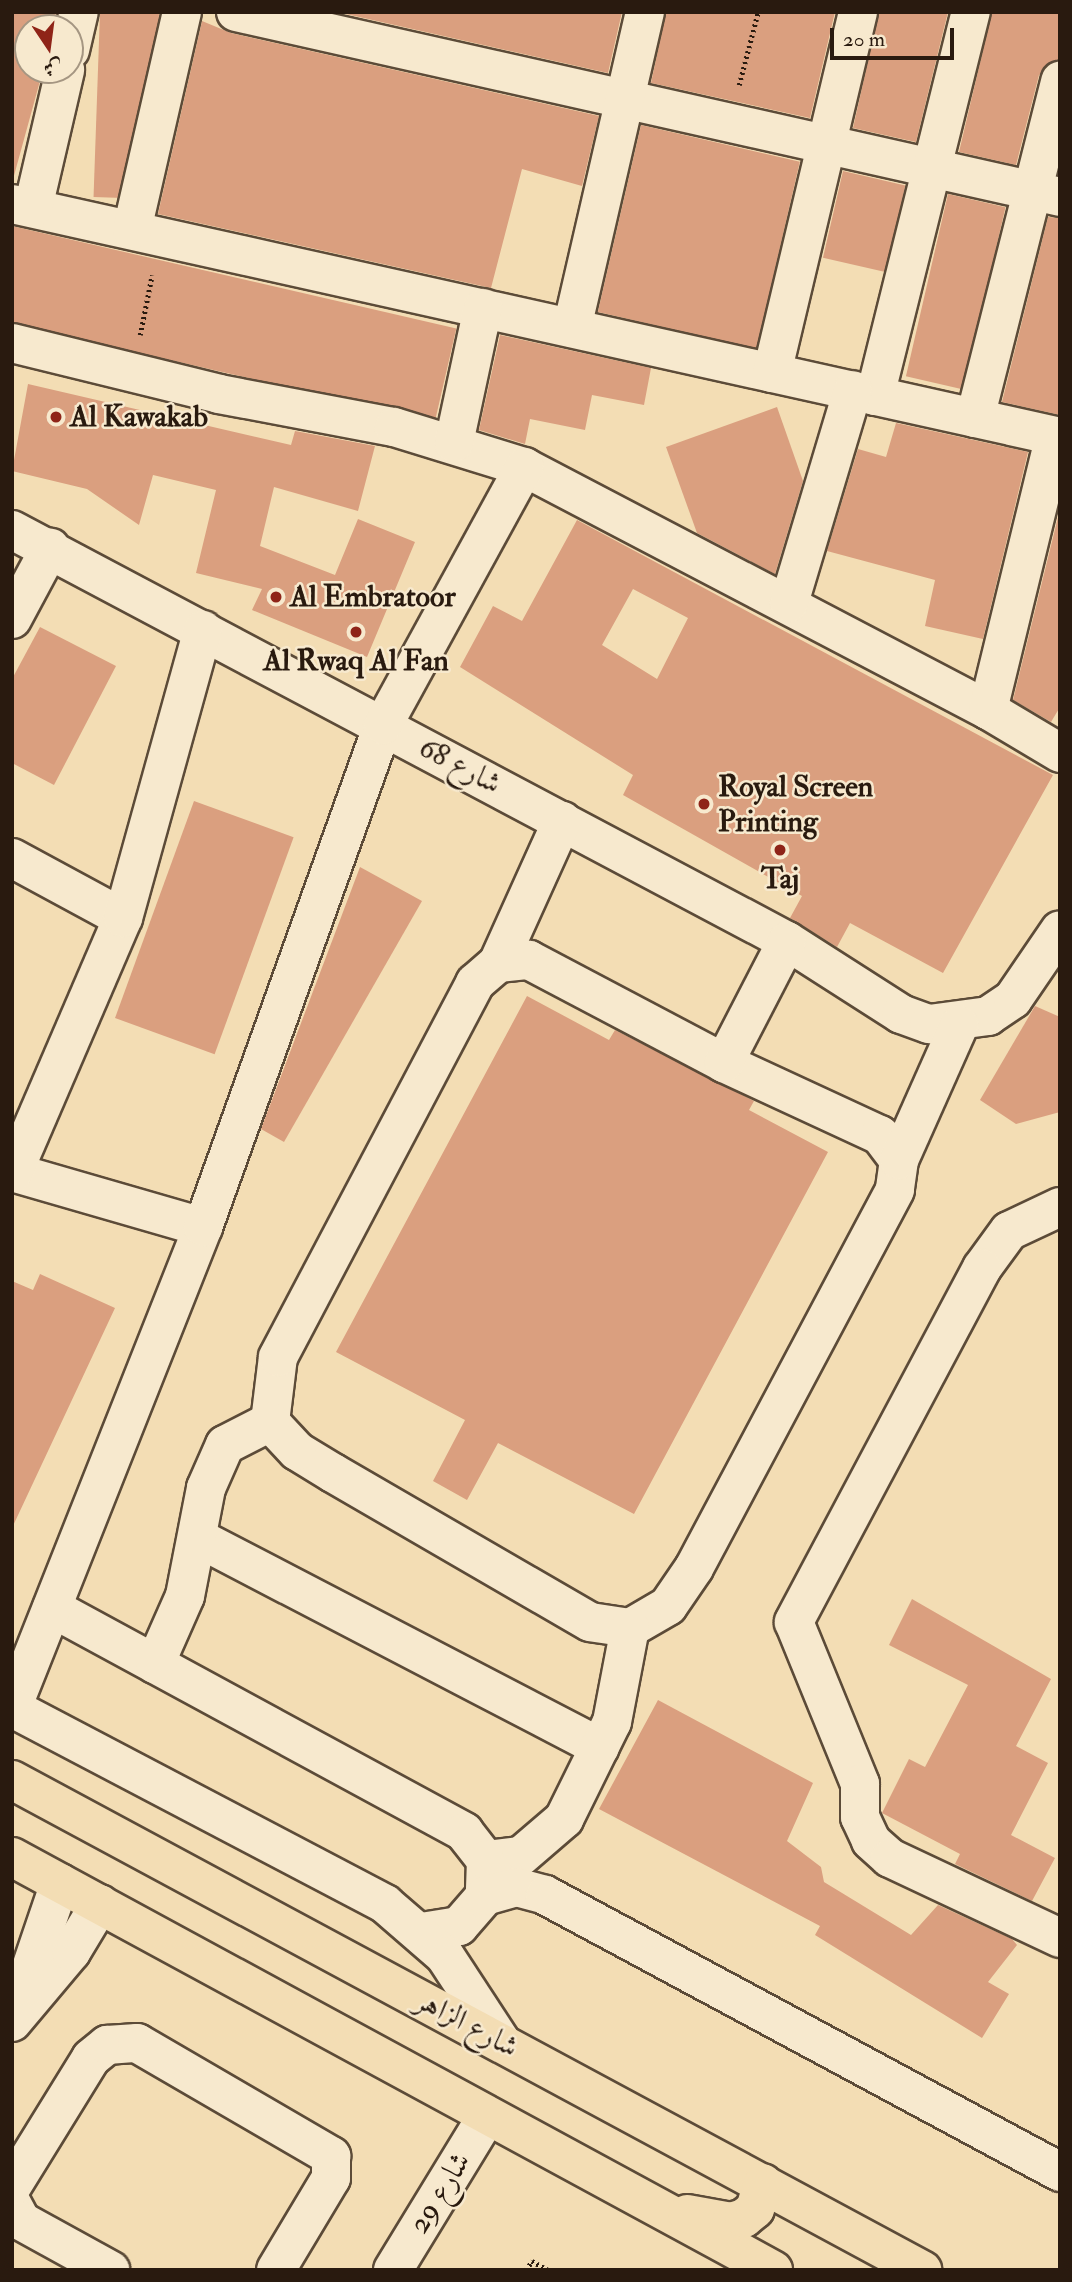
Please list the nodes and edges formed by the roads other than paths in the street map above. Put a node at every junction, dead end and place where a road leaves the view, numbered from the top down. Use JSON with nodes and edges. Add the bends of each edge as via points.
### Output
{"nodes":[{"id":1,"x":182,"y":12,"type":"edge"},
{"id":2,"x":236,"y":12,"type":"edge"},
{"id":3,"x":645,"y":12,"type":"edge"},
{"id":4,"x":858,"y":12,"type":"edge"},
{"id":5,"x":971,"y":12,"type":"edge"},
{"id":6,"x":1060,"y":80,"type":"edge"},
{"id":7,"x":61,"y":84,"type":"edge"},
{"id":8,"x":624,"y":99,"type":"junction"},
{"id":9,"x":827,"y":145,"type":"junction"},
{"id":10,"x":932,"y":169,"type":"junction"},
{"id":11,"x":1046,"y":194,"type":"edge"},
{"id":12,"x":23,"y":206,"type":"edge"},
{"id":13,"x":146,"y":233,"type":"junction"},
{"id":14,"x":483,"y":308,"type":"junction"},
{"id":15,"x":572,"y":328,"type":"junction"},
{"id":16,"x":12,"y":343,"type":"edge"},
{"id":17,"x":772,"y":373,"type":"junction"},
{"id":18,"x":864,"y":393,"type":"junction"},
{"id":19,"x":975,"y":418,"type":"junction"},
{"id":20,"x":1058,"y":436,"type":"edge"},
{"id":21,"x":454,"y":443,"type":"junction"},
{"id":22,"x":524,"y":467,"type":"junction"},
{"id":23,"x":12,"y":530,"type":"edge"},
{"id":24,"x":50,"y":548,"type":"junction"},
{"id":25,"x":789,"y":603,"type":"junction"},
{"id":26,"x":12,"y":620,"type":"edge"},
{"id":27,"x":204,"y":630,"type":"junction"},
{"id":28,"x":988,"y":709,"type":"junction"},
{"id":29,"x":383,"y":725,"type":"junction"},
{"id":30,"x":1060,"y":753,"type":"edge"},
{"id":31,"x":562,"y":821,"type":"junction"},
{"id":32,"x":12,"y":858,"type":"edge"},
{"id":33,"x":123,"y":919,"type":"junction"},
{"id":34,"x":1060,"y":930,"type":"edge"},
{"id":35,"x":787,"y":941,"type":"junction"},
{"id":36,"x":498,"y":962,"type":"junction"},
{"id":37,"x":959,"y":1025,"type":"junction"},
{"id":38,"x":724,"y":1063,"type":"junction"},
{"id":39,"x":899,"y":1160,"type":"junction"},
{"id":40,"x":13,"y":1172,"type":"edge"},
{"id":41,"x":1060,"y":1207,"type":"edge"},
{"id":42,"x":203,"y":1227,"type":"junction"},
{"id":43,"x":270,"y":1422,"type":"junction"},
{"id":44,"x":198,"y":1538,"type":"junction"},
{"id":45,"x":52,"y":1608,"type":"junction"},
{"id":46,"x":631,"y":1628,"type":"junction"},
{"id":47,"x":155,"y":1664,"type":"junction"},
{"id":48,"x":12,"y":1708,"type":"edge"},
{"id":49,"x":600,"y":1747,"type":"junction"},
{"id":50,"x":12,"y":1780,"type":"edge"},
{"id":51,"x":12,"y":1857,"type":"edge"},
{"id":52,"x":486,"y":1878,"type":"junction"},
{"id":53,"x":60,"y":1883,"type":"junction"},
{"id":54,"x":100,"y":1904,"type":"junction"},
{"id":55,"x":421,"y":1932,"type":"junction"},
{"id":56,"x":1060,"y":1938,"type":"edge"},
{"id":57,"x":14,"y":2020,"type":"edge"},
{"id":58,"x":502,"y":2043,"type":"junction"},
{"id":59,"x":487,"y":2116,"type":"junction"},
{"id":60,"x":1060,"y":2172,"type":"edge"},
{"id":61,"x":763,"y":2183,"type":"junction"},
{"id":62,"x":12,"y":2186,"type":"edge"},
{"id":63,"x":12,"y":2204,"type":"edge"},
{"id":64,"x":658,"y":2207,"type":"junction"},
{"id":65,"x":110,"y":2270,"type":"edge"},
{"id":66,"x":276,"y":2270,"type":"edge"},
{"id":67,"x":393,"y":2270,"type":"edge"},
{"id":68,"x":774,"y":2270,"type":"edge"},
{"id":69,"x":922,"y":2270,"type":"edge"}],
"edges":[{"from":1,"to":13,"type":"street"},
{"from":2,"to":8,"type":"street"},
{"from":3,"to":8,"type":"street"},
{"from":4,"to":9,"type":"street"},
{"from":5,"to":10,"type":"street"},
{"from":6,"to":11,"type":"street"},
{"from":7,"to":12,"type":"street"},
{"from":8,"to":9,"type":"street"},
{"from":8,"to":15,"type":"street"},
{"from":9,"to":10,"type":"street"},
{"from":9,"to":17,"type":"street"},
{"from":10,"to":11,"type":"street"},
{"from":10,"to":18,"type":"street"},
{"from":11,"to":19,"type":"street"},
{"from":12,"to":13,"type":"street"},
{"from":13,"to":14,"type":"street"},
{"from":14,"to":15,"type":"street"},
{"from":14,"to":21,"type":"street"},
{"from":15,"to":17,"type":"street"},
{"from":16,"to":21,"type":"street"},
{"from":17,"to":18,"type":"street"},
{"from":18,"to":19,"type":"street"},
{"from":18,"to":25,"type":"street"},
{"from":19,"to":20,"type":"street"},
{"from":20,"to":28,"type":"street"},
{"from":21,"to":22,"type":"street"},
{"from":22,"to":25,"type":"street"},
{"from":22,"to":29,"type":"street"},
{"from":23,"to":24,"type":"street","name":"شارع 68"},
{"from":24,"to":26,"type":"street"},
{"from":24,"to":27,"type":"street","name":"شارع 68"},
{"from":25,"to":28,"type":"street"},
{"from":27,"to":29,"type":"street","name":"شارع 68"},
{"from":27,"to":33,"type":"street"},
{"from":28,"to":30,"type":"street"},
{"from":29,"to":31,"type":"street","name":"شارع 68"},
{"from":29,"to":42,"type":"street"},
{"from":31,"to":35,"type":"street","name":"شارع 68"},
{"from":31,"to":36,"type":"street"},
{"from":32,"to":33,"type":"street"},
{"from":33,"to":40,"type":"street"},
{"from":34,"to":37,"type":"street","via":[[1013,999]]},
{"from":35,"to":37,"type":"street","name":"شارع 68","via":[[901,1014]]},
{"from":35,"to":38,"type":"street"},
{"from":36,"to":38,"type":"street","via":[[536,964]]},
{"from":36,"to":43,"type":"street","via":[[475,983],[298,1315],[271,1384]]},
{"from":37,"to":39,"type":"street"},
{"from":38,"to":39,"type":"street","via":[[880,1135]]},
{"from":39,"to":46,"type":"street","via":[[895,1190],[694,1568],[668,1606]]},
{"from":40,"to":42,"type":"street"},
{"from":41,"to":56,"type":"street","via":[[1009,1231],[982,1268],[794,1622],[860,1784],[860,1817],[872,1841],[890,1858]]},
{"from":42,"to":45,"type":"street"},
{"from":43,"to":44,"type":"street","via":[[225,1445],[206,1488]]},
{"from":43,"to":46,"type":"street","via":[[298,1451],[332,1473],[590,1622]]},
{"from":44,"to":47,"type":"street","via":[[185,1596]]},
{"from":44,"to":49,"type":"street"},
{"from":45,"to":47,"type":"street"},
{"from":45,"to":48,"type":"street"},
{"from":46,"to":49,"type":"street","via":[[612,1722]]},
{"from":47,"to":52,"type":"street","via":[[464,1832]]},
{"from":48,"to":55,"type":"street","via":[[386,1904]]},
{"from":49,"to":52,"type":"street","via":[[564,1819],[521,1856]]},
{"from":50,"to":58,"type":"main road","name":"شارع الزاهر"},
{"from":51,"to":53,"type":"main road"},
{"from":52,"to":55,"type":"street","via":[[460,1926]]},
{"from":52,"to":60,"type":"street","via":[[545,1895]]},
{"from":53,"to":54,"type":"main road"},
{"from":53,"to":57,"type":"street"},
{"from":54,"to":57,"type":"street","via":[[71,1952]]},
{"from":54,"to":59,"type":"main road"},
{"from":55,"to":58,"type":"street","via":[[467,1984]]},
{"from":58,"to":61,"type":"main road","name":"شارع الزاهر"},
{"from":59,"to":64,"type":"main road"},
{"from":59,"to":67,"type":"street","name":"شارع 29"},
{"from":61,"to":64,"type":"main road","via":[[755,2209],[731,2222]]},
{"from":61,"to":69,"type":"main road","name":"شارع الزاهر"},
{"from":62,"to":66,"type":"street","via":[[91,2057],[107,2045],[137,2043],[331,2156],[331,2178]]},
{"from":63,"to":65,"type":"street","via":[[21,2221]]},
{"from":64,"to":68,"type":"main road"}]}
